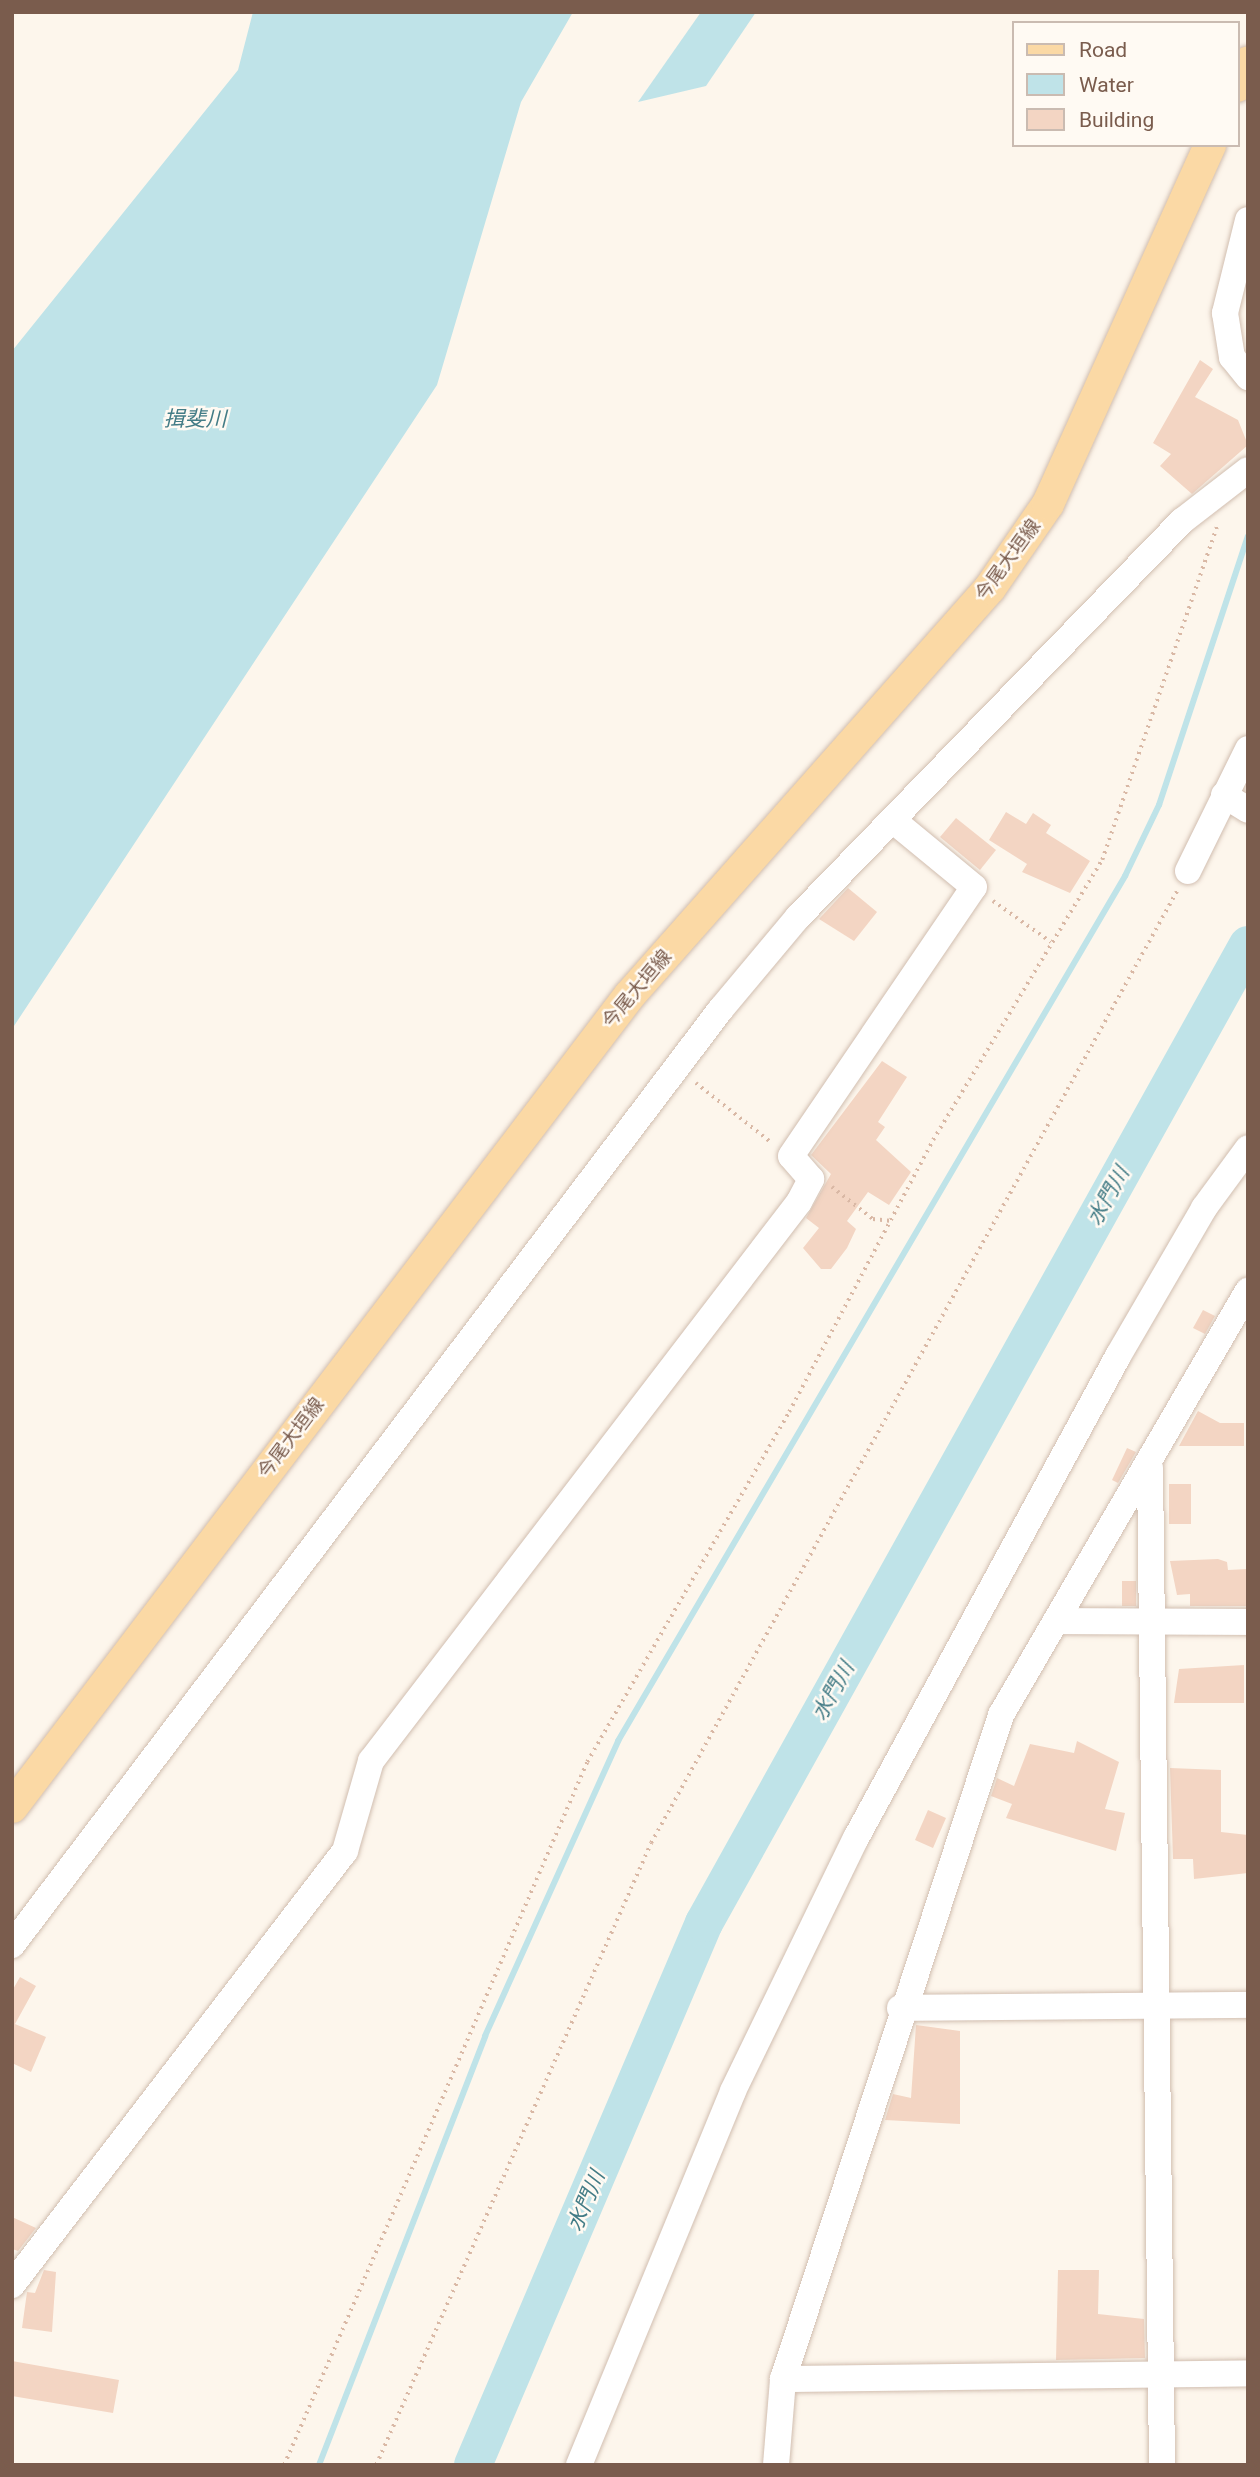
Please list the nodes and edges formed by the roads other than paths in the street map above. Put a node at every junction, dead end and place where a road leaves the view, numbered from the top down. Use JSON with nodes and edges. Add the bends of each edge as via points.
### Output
{"nodes":[{"id":1,"x":1248,"y":62,"type":"edge"},
{"id":2,"x":1239,"y":82,"type":"edge"},
{"id":3,"x":1209,"y":147,"type":"edge"},
{"id":4,"x":1248,"y":220,"type":"edge"},
{"id":5,"x":1248,"y":377,"type":"edge"},
{"id":6,"x":1248,"y":470,"type":"edge"},
{"id":7,"x":1248,"y":749,"type":"edge"},
{"id":8,"x":1224,"y":795,"type":"junction"},
{"id":9,"x":1248,"y":810,"type":"edge"},
{"id":10,"x":894,"y":821,"type":"junction"},
{"id":11,"x":1188,"y":871,"type":"road end"},
{"id":12,"x":1248,"y":1148,"type":"edge"},
{"id":13,"x":1248,"y":1291,"type":"edge"},
{"id":14,"x":1150,"y":1468,"type":"junction"},
{"id":15,"x":1056,"y":1621,"type":"junction"},
{"id":16,"x":1156,"y":1622,"type":"junction"},
{"id":17,"x":1248,"y":1622,"type":"edge"},
{"id":18,"x":12,"y":1807,"type":"edge"},
{"id":19,"x":12,"y":1945,"type":"edge"},
{"id":20,"x":1248,"y":2005,"type":"edge"},
{"id":21,"x":1156,"y":2006,"type":"junction"},
{"id":22,"x":900,"y":2008,"type":"junction"},
{"id":23,"x":12,"y":2285,"type":"edge"},
{"id":24,"x":1248,"y":2373,"type":"edge"},
{"id":25,"x":1161,"y":2374,"type":"junction"},
{"id":26,"x":783,"y":2379,"type":"junction"},
{"id":27,"x":579,"y":2465,"type":"edge"},
{"id":28,"x":776,"y":2465,"type":"edge"},
{"id":29,"x":1162,"y":2465,"type":"edge"}],
"edges":[{"from":1,"to":2,"type":"main road"},
{"from":3,"to":18,"type":"main road","name":"今尾大垣線","via":[[1048,504],[990,588],[630,995]]},
{"from":4,"to":5,"type":"street","via":[[1225,313],[1232,357]]},
{"from":6,"to":10,"type":"street","via":[[1182,521]]},
{"from":7,"to":8,"type":"street"},
{"from":8,"to":9,"type":"street"},
{"from":8,"to":11,"type":"street"},
{"from":10,"to":19,"type":"street","via":[[798,918],[721,1009]]},
{"from":10,"to":23,"type":"street","via":[[974,887],[791,1156],[811,1179],[372,1762],[345,1852]]},
{"from":12,"to":27,"type":"street","via":[[1205,1208],[1118,1356],[856,1838],[733,2091]]},
{"from":13,"to":14,"type":"street"},
{"from":14,"to":15,"type":"street"},
{"from":14,"to":16,"type":"street"},
{"from":15,"to":16,"type":"street"},
{"from":15,"to":22,"type":"street","via":[[1001,1715]]},
{"from":16,"to":17,"type":"street"},
{"from":16,"to":21,"type":"street"},
{"from":20,"to":21,"type":"street"},
{"from":21,"to":22,"type":"street"},
{"from":21,"to":25,"type":"street"},
{"from":22,"to":26,"type":"street"},
{"from":24,"to":25,"type":"street"},
{"from":25,"to":26,"type":"street"},
{"from":25,"to":29,"type":"street"},
{"from":26,"to":28,"type":"street"}]}
